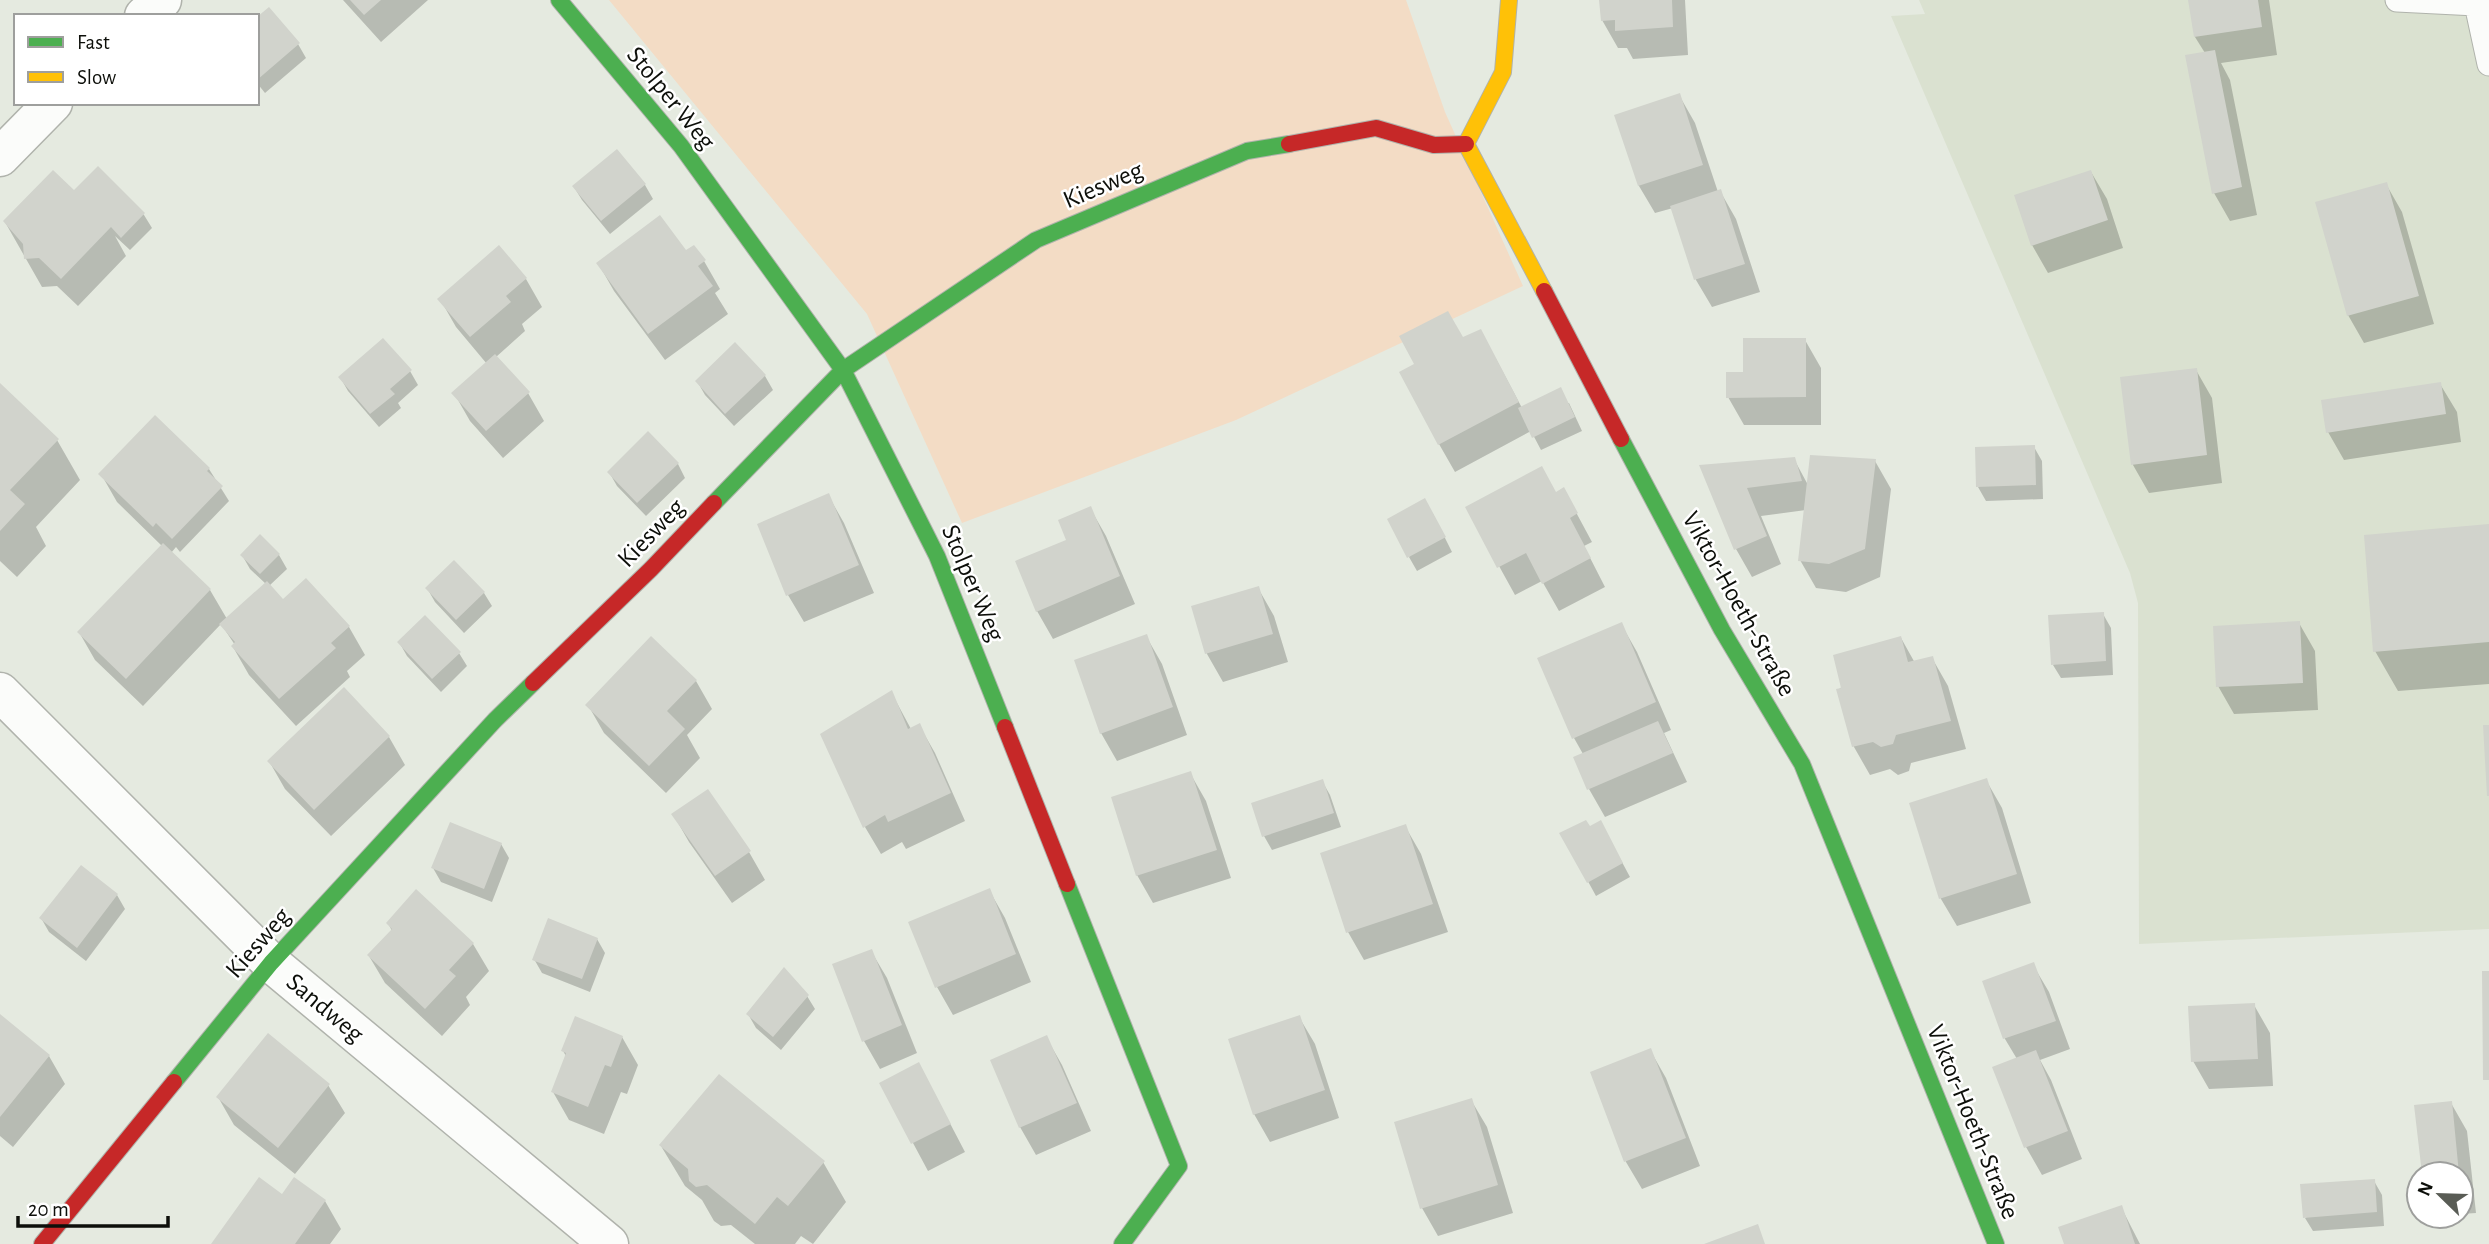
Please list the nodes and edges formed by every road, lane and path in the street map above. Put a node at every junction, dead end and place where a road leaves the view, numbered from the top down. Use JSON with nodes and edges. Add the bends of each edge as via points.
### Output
{"nodes":[{"id":1,"x":162,"y":0,"type":"edge"},
{"id":2,"x":559,"y":0,"type":"edge"},
{"id":3,"x":1509,"y":0,"type":"edge"},
{"id":4,"x":2397,"y":0,"type":"edge"},
{"id":5,"x":2480,"y":2,"type":"edge"},
{"id":6,"x":146,"y":14,"type":"edge"},
{"id":7,"x":2489,"y":64,"type":"edge"},
{"id":8,"x":50,"y":105,"type":"edge"},
{"id":9,"x":1466,"y":144,"type":"junction"},
{"id":10,"x":0,"y":157,"type":"edge"},
{"id":11,"x":843,"y":370,"type":"junction"},
{"id":12,"x":0,"y":692,"type":"edge"},
{"id":13,"x":271,"y":963,"type":"junction"},
{"id":14,"x":42,"y":1244,"type":"edge"},
{"id":15,"x":610,"y":1244,"type":"edge"},
{"id":16,"x":1122,"y":1244,"type":"edge"},
{"id":17,"x":1996,"y":1244,"type":"edge"}],
"edges":[{"from":1,"to":6,"type":"street"},
{"from":2,"to":11,"type":"street","name":"Stolper Weg","via":[[681,146]]},
{"from":3,"to":9,"type":"street","via":[[1503,72]]},
{"from":4,"to":5,"type":"lane"},
{"from":5,"to":7,"type":"lane"},
{"from":8,"to":10,"type":"street"},
{"from":9,"to":11,"type":"street","name":"Kiesweg","via":[[1434,145],[1376,128],[1247,151],[1036,240]]},
{"from":9,"to":17,"type":"street","name":"Viktor-Hoeth-Straße","via":[[1722,630],[1802,764]]},
{"from":11,"to":13,"type":"street","name":"Kiesweg","via":[[651,569],[495,720]]},
{"from":11,"to":16,"type":"street","name":"Stolper Weg","via":[[937,556],[1179,1166]]},
{"from":12,"to":13,"type":"street","name":"Sandweg"},
{"from":13,"to":14,"type":"street","name":"Kiesweg"},
{"from":13,"to":15,"type":"street","name":"Sandweg"}]}
